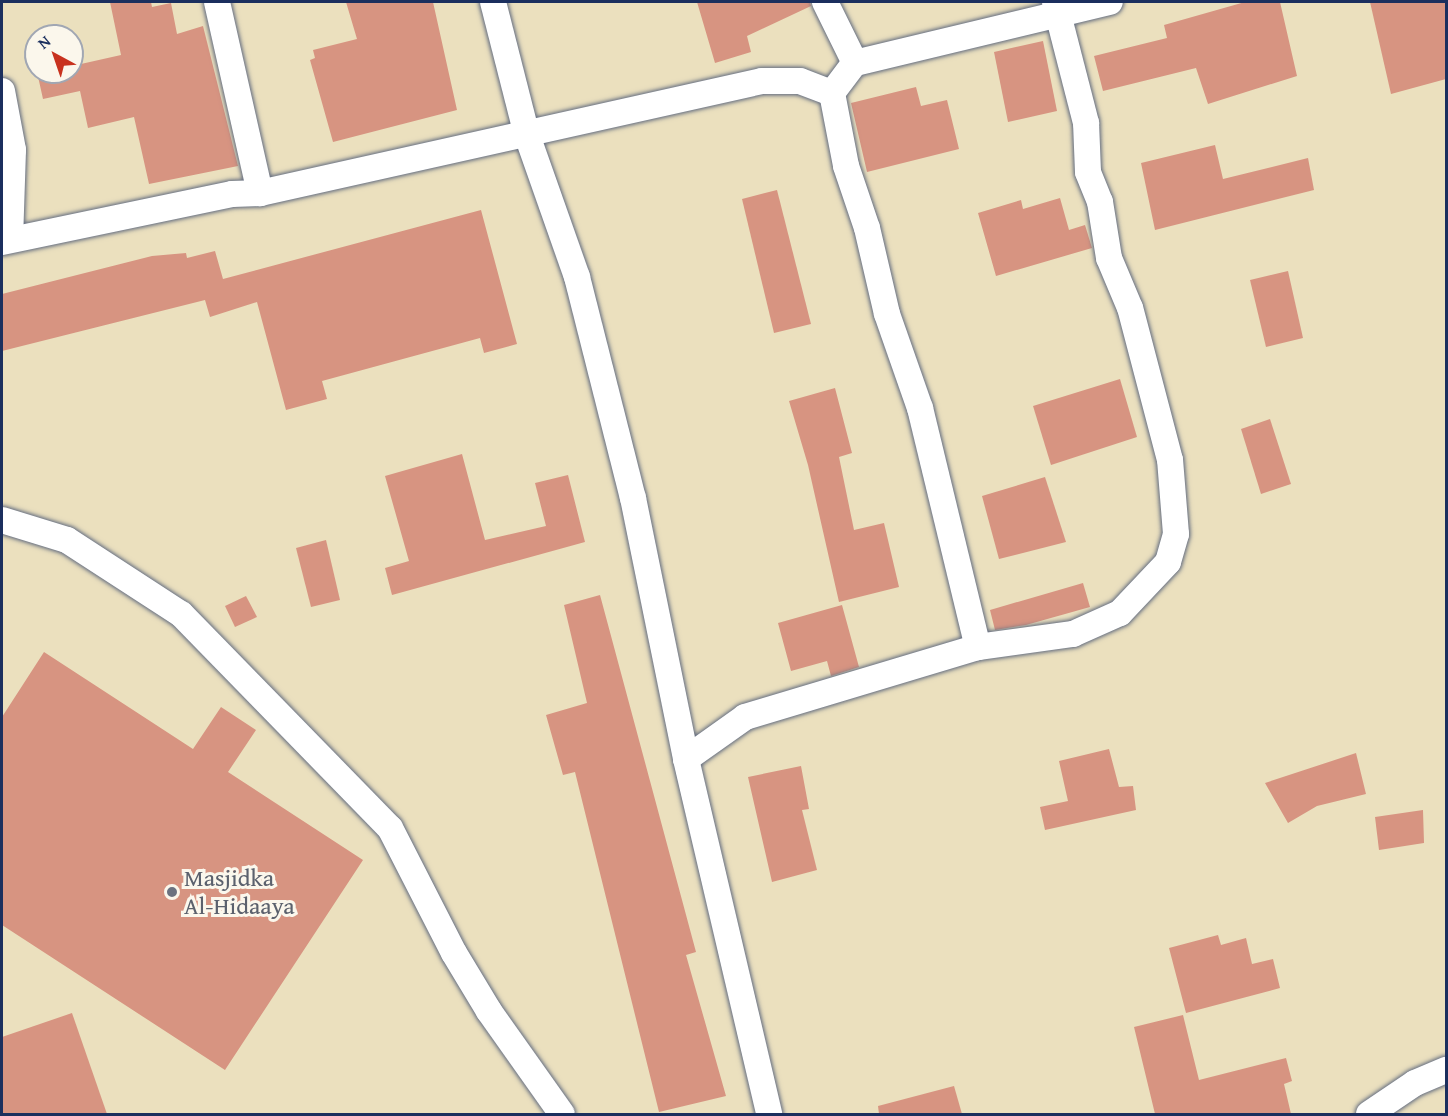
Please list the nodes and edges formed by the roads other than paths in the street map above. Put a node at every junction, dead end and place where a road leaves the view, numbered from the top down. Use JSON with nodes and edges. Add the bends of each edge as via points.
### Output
{"nodes":[{"id":1,"x":217,"y":2,"type":"edge"},
{"id":2,"x":493,"y":2,"type":"edge"},
{"id":3,"x":825,"y":2,"type":"edge"},
{"id":4,"x":1110,"y":2,"type":"edge"},
{"id":5,"x":1057,"y":9,"type":"edge"},
{"id":6,"x":855,"y":63,"type":"junction"},
{"id":7,"x":2,"y":91,"type":"edge"},
{"id":8,"x":832,"y":93,"type":"junction"},
{"id":9,"x":527,"y":135,"type":"junction"},
{"id":10,"x":260,"y":193,"type":"junction"},
{"id":11,"x":6,"y":241,"type":"edge"},
{"id":12,"x":2,"y":520,"type":"edge"},
{"id":13,"x":978,"y":647,"type":"junction"},
{"id":14,"x":686,"y":759,"type":"junction"},
{"id":15,"x":1446,"y":1070,"type":"edge"},
{"id":16,"x":562,"y":1114,"type":"edge"},
{"id":17,"x":769,"y":1114,"type":"edge"},
{"id":18,"x":1369,"y":1114,"type":"edge"}],
"edges":[{"from":1,"to":10,"type":"street"},
{"from":2,"to":9,"type":"street"},
{"from":3,"to":6,"type":"street"},
{"from":4,"to":5,"type":"street"},
{"from":5,"to":6,"type":"street"},
{"from":5,"to":13,"type":"street","via":[[1086,123],[1088,172],[1100,202],[1109,258],[1130,308],[1157,402],[1170,460],[1176,534],[1168,562],[1120,613],[1073,634]]},
{"from":6,"to":8,"type":"street"},
{"from":7,"to":11,"type":"street","via":[[13,150]]},
{"from":8,"to":9,"type":"street","via":[[800,81],[762,81]]},
{"from":8,"to":13,"type":"street","via":[[846,166],[867,228],[887,314],[920,408]]},
{"from":9,"to":10,"type":"street"},
{"from":9,"to":14,"type":"street","via":[[580,289],[633,498]]},
{"from":10,"to":11,"type":"street","via":[[232,194]]},
{"from":12,"to":16,"type":"street","via":[[67,540],[182,614],[390,828],[453,953]]},
{"from":13,"to":14,"type":"street","via":[[745,717]]},
{"from":14,"to":17,"type":"street"},
{"from":15,"to":18,"type":"street","via":[[1414,1083]]}]}
